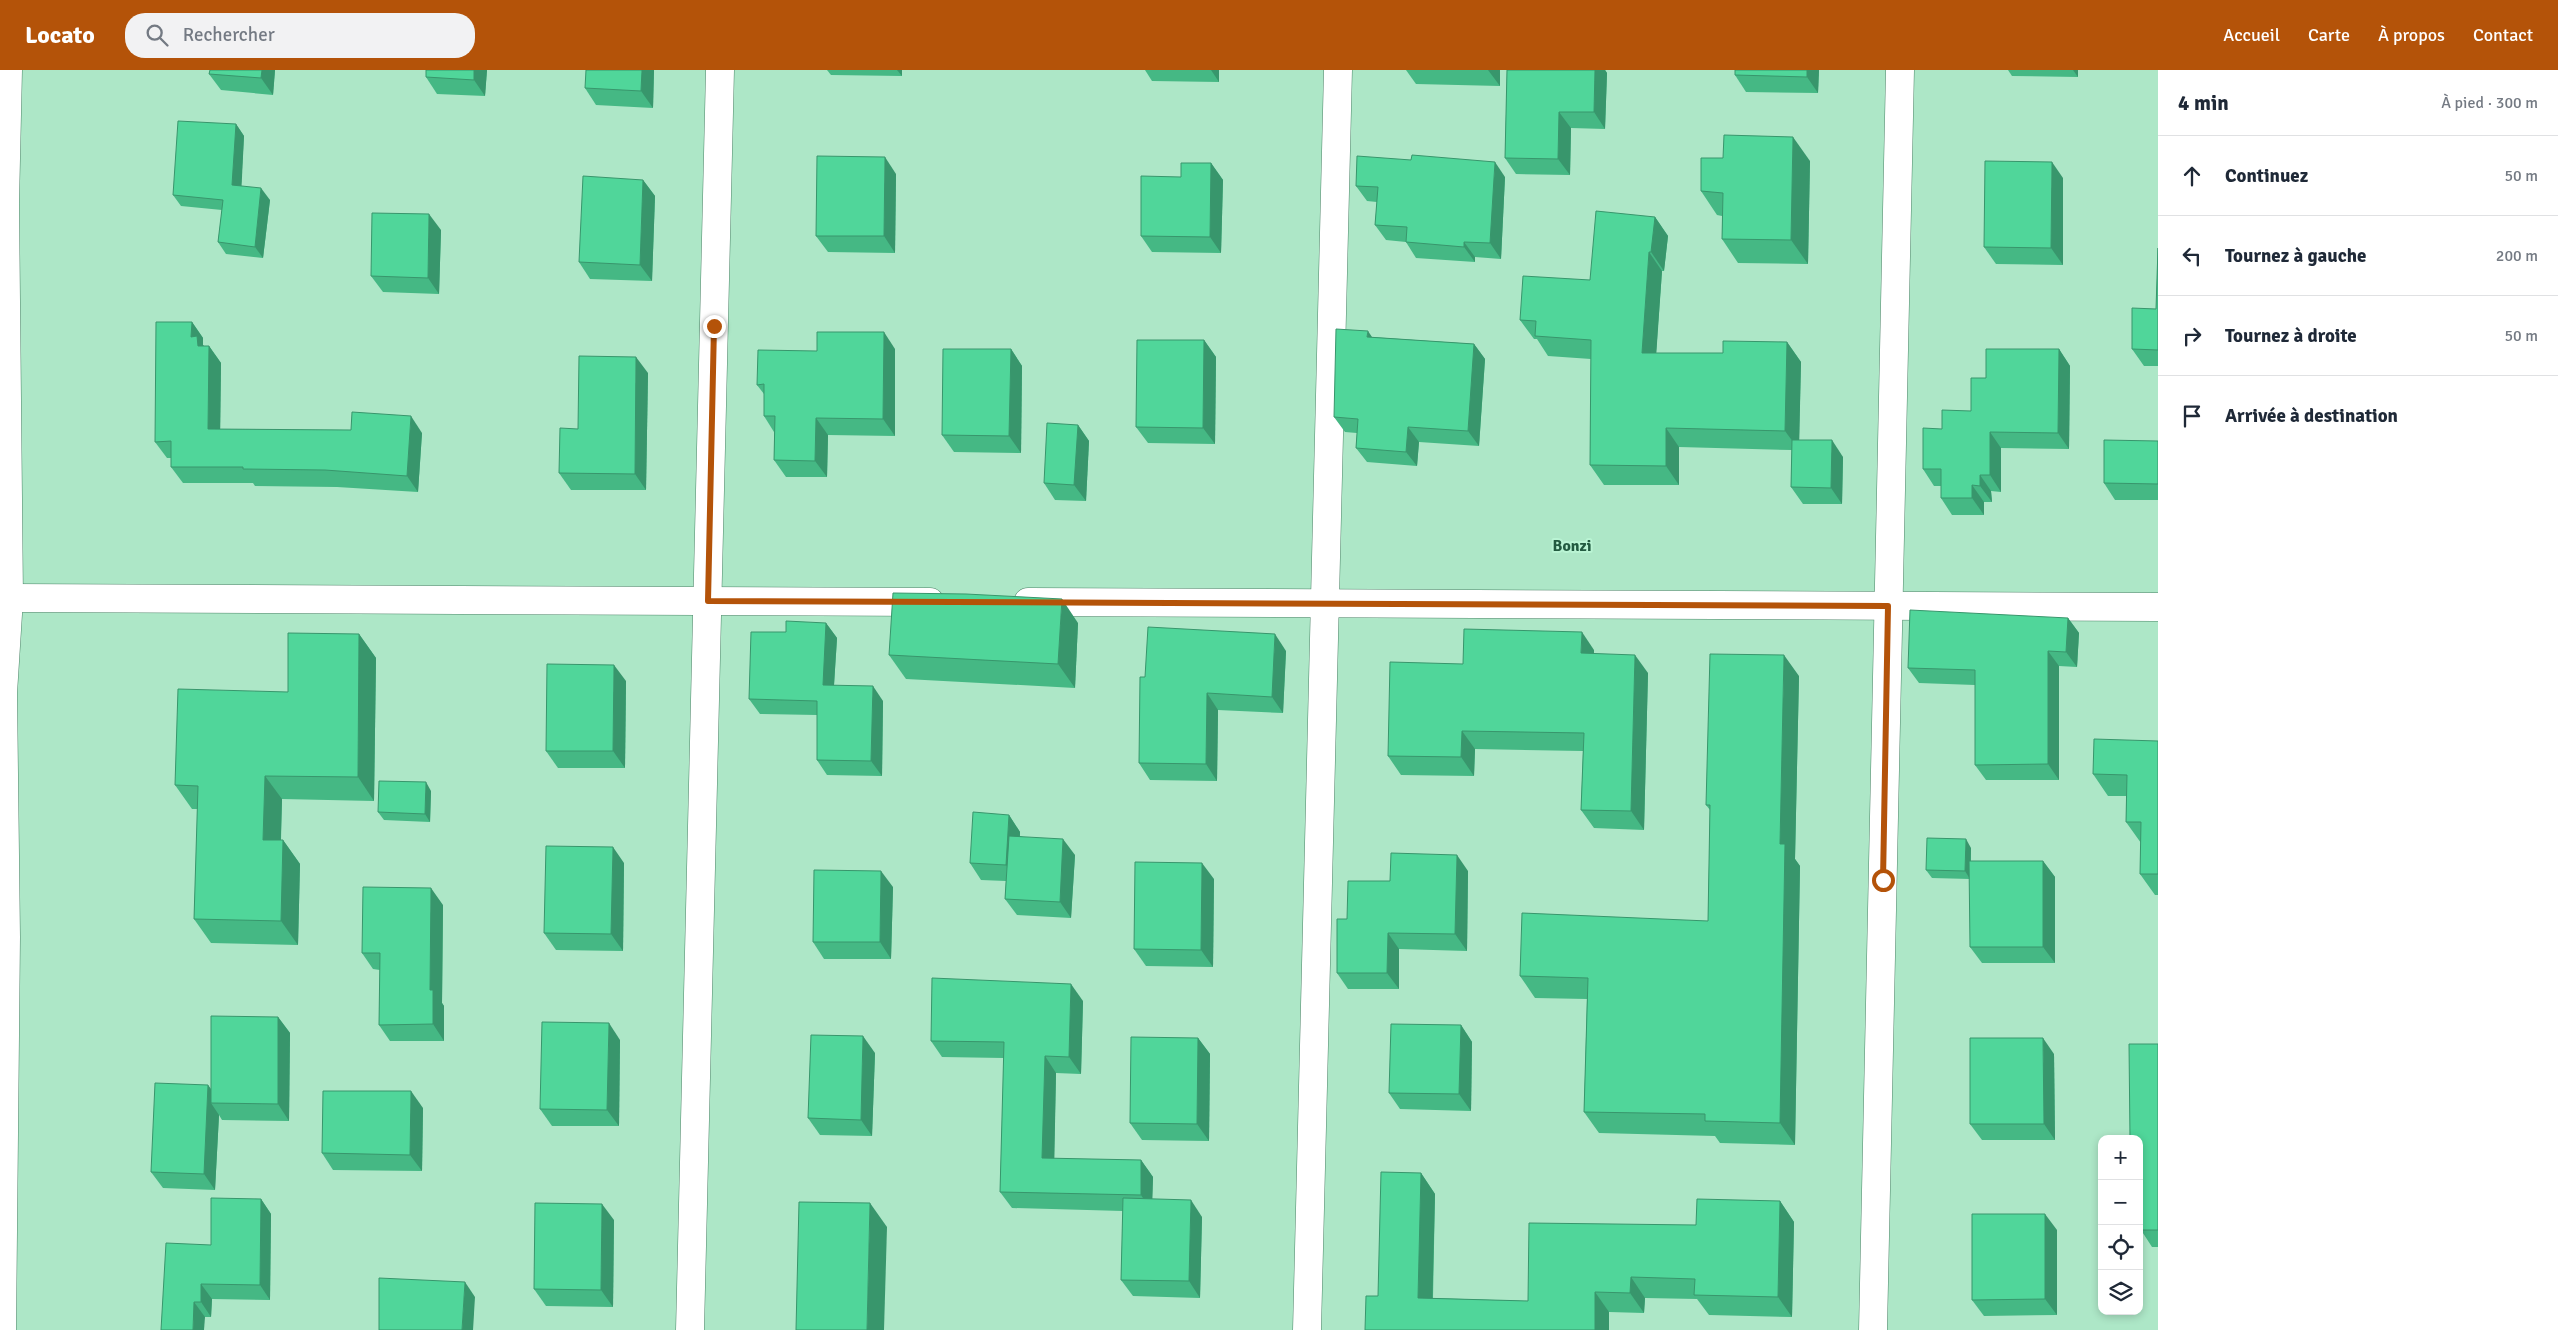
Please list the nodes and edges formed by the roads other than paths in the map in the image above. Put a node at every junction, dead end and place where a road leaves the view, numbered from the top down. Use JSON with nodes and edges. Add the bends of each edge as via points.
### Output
{"nodes":[{"id":1,"x":8,"y":70,"type":"edge"},
{"id":2,"x":720,"y":70,"type":"edge"},
{"id":3,"x":1338,"y":70,"type":"edge"},
{"id":4,"x":1900,"y":70,"type":"edge"},
{"id":5,"x":3,"y":202,"type":"edge"},
{"id":6,"x":9,"y":598,"type":"junction"},
{"id":7,"x":708,"y":601,"type":"junction"},
{"id":8,"x":956,"y":602,"type":"edge"},
{"id":9,"x":1006,"y":602,"type":"edge"},
{"id":10,"x":1325,"y":604,"type":"junction"},
{"id":11,"x":1888,"y":606,"type":"junction"},
{"id":12,"x":2158,"y":607,"type":"edge"},
{"id":13,"x":2,"y":693,"type":"edge"},
{"id":14,"x":2,"y":1330,"type":"edge"},
{"id":15,"x":690,"y":1330,"type":"edge"},
{"id":16,"x":1307,"y":1330,"type":"edge"},
{"id":17,"x":1873,"y":1330,"type":"edge"}],
"edges":[{"from":1,"to":5,"type":"main road"},
{"from":2,"to":7,"type":"main road"},
{"from":3,"to":10,"type":"main road"},
{"from":4,"to":11,"type":"main road"},
{"from":5,"to":6,"type":"main road"},
{"from":6,"to":7,"type":"main road"},
{"from":6,"to":13,"type":"main road"},
{"from":7,"to":8,"type":"main road"},
{"from":7,"to":15,"type":"main road"},
{"from":9,"to":10,"type":"main road"},
{"from":10,"to":11,"type":"main road"},
{"from":10,"to":16,"type":"main road"},
{"from":11,"to":12,"type":"main road"},
{"from":11,"to":17,"type":"main road"},
{"from":13,"to":14,"type":"main road","via":[[6,937]]}]}
